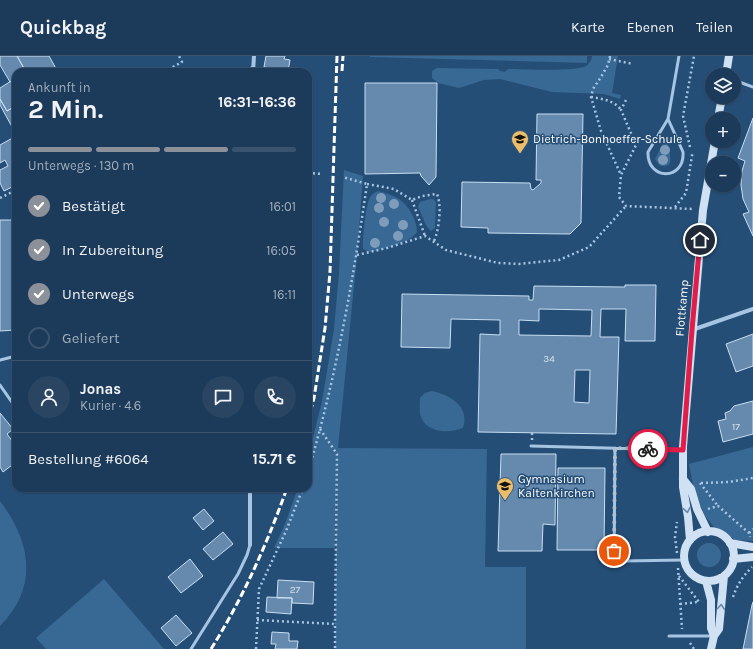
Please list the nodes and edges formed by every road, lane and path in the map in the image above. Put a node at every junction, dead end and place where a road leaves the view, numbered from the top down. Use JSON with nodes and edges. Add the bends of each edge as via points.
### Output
{"nodes":[{"id":1,"x":179,"y":56,"type":"edge"},
{"id":2,"x":254,"y":56,"type":"edge"},
{"id":3,"x":679,"y":56,"type":"edge"},
{"id":4,"x":694,"y":56,"type":"edge"},
{"id":5,"x":729,"y":56,"type":"edge"},
{"id":6,"x":610,"y":58,"type":"edge"},
{"id":7,"x":633,"y":64,"type":"dead end"},
{"id":8,"x":253,"y":67,"type":"edge"},
{"id":9,"x":171,"y":68,"type":"edge"},
{"id":10,"x":727,"y":68,"type":"edge"},
{"id":11,"x":741,"y":83,"type":"edge"},
{"id":12,"x":753,"y":87,"type":"edge"},
{"id":13,"x":591,"y":97,"type":"junction"},
{"id":14,"x":626,"y":100,"type":"dead end"},
{"id":15,"x":621,"y":110,"type":"junction"},
{"id":16,"x":668,"y":119,"type":"junction"},
{"id":17,"x":714,"y":148,"type":"edge"},
{"id":18,"x":312,"y":173,"type":"edge"},
{"id":19,"x":322,"y":174,"type":"dead end"},
{"id":20,"x":621,"y":175,"type":"junction"},
{"id":21,"x":343,"y":177,"type":"dead end"},
{"id":22,"x":367,"y":184,"type":"junction"},
{"id":23,"x":12,"y":192,"type":"edge"},
{"id":24,"x":0,"y":198,"type":"edge"},
{"id":25,"x":412,"y":200,"type":"junction"},
{"id":26,"x":626,"y":206,"type":"junction"},
{"id":27,"x":675,"y":208,"type":"junction"},
{"id":28,"x":703,"y":210,"type":"junction"},
{"id":29,"x":425,"y":236,"type":"junction"},
{"id":30,"x":434,"y":241,"type":"junction"},
{"id":31,"x":357,"y":255,"type":"junction"},
{"id":32,"x":753,"y":309,"type":"edge"},
{"id":33,"x":692,"y":330,"type":"junction"},
{"id":34,"x":12,"y":357,"type":"edge"},
{"id":35,"x":0,"y":360,"type":"edge"},
{"id":36,"x":0,"y":385,"type":"edge"},
{"id":37,"x":12,"y":402,"type":"edge"},
{"id":38,"x":320,"y":429,"type":"junction"},
{"id":39,"x":532,"y":446,"type":"dead end"},
{"id":40,"x":615,"y":448,"type":"junction"},
{"id":41,"x":683,"y":450,"type":"junction"},
{"id":42,"x":312,"y":458,"type":"edge"},
{"id":43,"x":753,"y":478,"type":"edge"},
{"id":44,"x":683,"y":479,"type":"junction"},
{"id":45,"x":701,"y":483,"type":"dead end"},
{"id":46,"x":250,"y":492,"type":"edge"},
{"id":47,"x":301,"y":492,"type":"edge"},
{"id":48,"x":753,"y":529,"type":"edge"},
{"id":49,"x":708,"y":532,"type":"junction"},
{"id":50,"x":749,"y":533,"type":"dead end"},
{"id":51,"x":690,"y":540,"type":"junction"},
{"id":52,"x":730,"y":543,"type":"junction"},
{"id":53,"x":250,"y":545,"type":"joint"},
{"id":54,"x":753,"y":547,"type":"edge"},
{"id":55,"x":753,"y":557,"type":"edge"},
{"id":56,"x":734,"y":559,"type":"junction"},
{"id":57,"x":684,"y":560,"type":"junction"},
{"id":58,"x":724,"y":576,"type":"junction"},
{"id":59,"x":706,"y":581,"type":"junction"},
{"id":60,"x":699,"y":602,"type":"dead end"},
{"id":61,"x":680,"y":604,"type":"dead end"},
{"id":62,"x":257,"y":620,"type":"junction"},
{"id":63,"x":335,"y":624,"type":"junction"},
{"id":64,"x":669,"y":636,"type":"dead end"},
{"id":65,"x":714,"y":636,"type":"junction"},
{"id":66,"x":191,"y":649,"type":"edge"},
{"id":67,"x":256,"y":649,"type":"edge"},
{"id":68,"x":335,"y":649,"type":"edge"},
{"id":69,"x":711,"y":649,"type":"edge"}],
"edges":[{"from":1,"to":9,"type":"path","via":[[182,62]]},
{"from":2,"to":8,"type":"street"},
{"from":3,"to":16,"type":"lane"},
{"from":4,"to":27,"type":"path","via":[[684,116],[692,156],[686,193]]},
{"from":5,"to":10,"type":"street"},
{"from":6,"to":7,"type":"path"},
{"from":6,"to":13,"type":"path","via":[[593,88]]},
{"from":11,"to":12,"type":"lane"},
{"from":13,"to":15,"type":"path","via":[[617,104]]},
{"from":13,"to":20,"type":"path","via":[[600,131]]},
{"from":14,"to":15,"type":"path"},
{"from":15,"to":20,"type":"path","via":[[636,145]]},
{"from":16,"to":16,"type":"lane","via":[[648,152],[653,169],[664,174],[675,171],[683,158]]},
{"from":17,"to":28,"type":"street","name":"Flottkamp"},
{"from":18,"to":19,"type":"path"},
{"from":20,"to":26,"type":"path","via":[[619,197]]},
{"from":21,"to":22,"type":"path"},
{"from":22,"to":25,"type":"path","via":[[394,189]]},
{"from":22,"to":31,"type":"path"},
{"from":23,"to":24,"type":"path"},
{"from":25,"to":29,"type":"path"},
{"from":25,"to":30,"type":"path","via":[[437,194],[438,232]]},
{"from":26,"to":27,"type":"path"},
{"from":26,"to":30,"type":"path","via":[[589,246],[558,260],[519,264],[498,263],[446,250]]},
{"from":27,"to":28,"type":"path"},
{"from":28,"to":33,"type":"street","name":"Flottkamp"},
{"from":29,"to":30,"type":"path"},
{"from":29,"to":31,"type":"path"},
{"from":31,"to":38,"type":"path","via":[[328,401]]},
{"from":32,"to":33,"type":"street"},
{"from":33,"to":41,"type":"street","name":"Flottkamp"},
{"from":34,"to":35,"type":"lane"},
{"from":36,"to":37,"type":"lane"},
{"from":38,"to":42,"type":"path"},
{"from":38,"to":63,"type":"path","via":[[337,454]]},
{"from":39,"to":40,"type":"lane"},
{"from":40,"to":41,"type":"lane"},
{"from":40,"to":57,"type":"lane","via":[[614,566],[623,561]]},
{"from":41,"to":44,"type":"street","name":"Flottkamp"},
{"from":43,"to":45,"type":"path"},
{"from":44,"to":49,"type":"street","via":[[691,489]]},
{"from":44,"to":51,"type":"street","name":"Flottkamp","one_way":true},
{"from":46,"to":53,"type":"street"},
{"from":47,"to":62,"type":"path","via":[[259,589]]},
{"from":48,"to":50,"type":"path"},
{"from":49,"to":51,"type":"street","via":[[698,534]]},
{"from":49,"to":52,"type":"street","via":[[721,535]]},
{"from":51,"to":57,"type":"street","name":"Flottkamp","via":[[686,546]]},
{"from":52,"to":54,"type":"street"},
{"from":52,"to":56,"type":"street"},
{"from":53,"to":66,"type":"lane","via":[[238,574]]},
{"from":55,"to":56,"type":"street"},
{"from":56,"to":58,"type":"street"},
{"from":57,"to":59,"type":"street","via":[[692,574]]},
{"from":58,"to":59,"type":"street"},
{"from":65,"to":58,"type":"street","one_way":true,"via":[[719,629]]},
{"from":59,"to":65,"type":"street","via":[[711,600],[711,628]]},
{"from":60,"to":61,"type":"path"},
{"from":62,"to":63,"type":"path"},
{"from":62,"to":67,"type":"path"},
{"from":63,"to":68,"type":"path"},
{"from":64,"to":65,"type":"lane"},
{"from":65,"to":69,"type":"street"}]}
